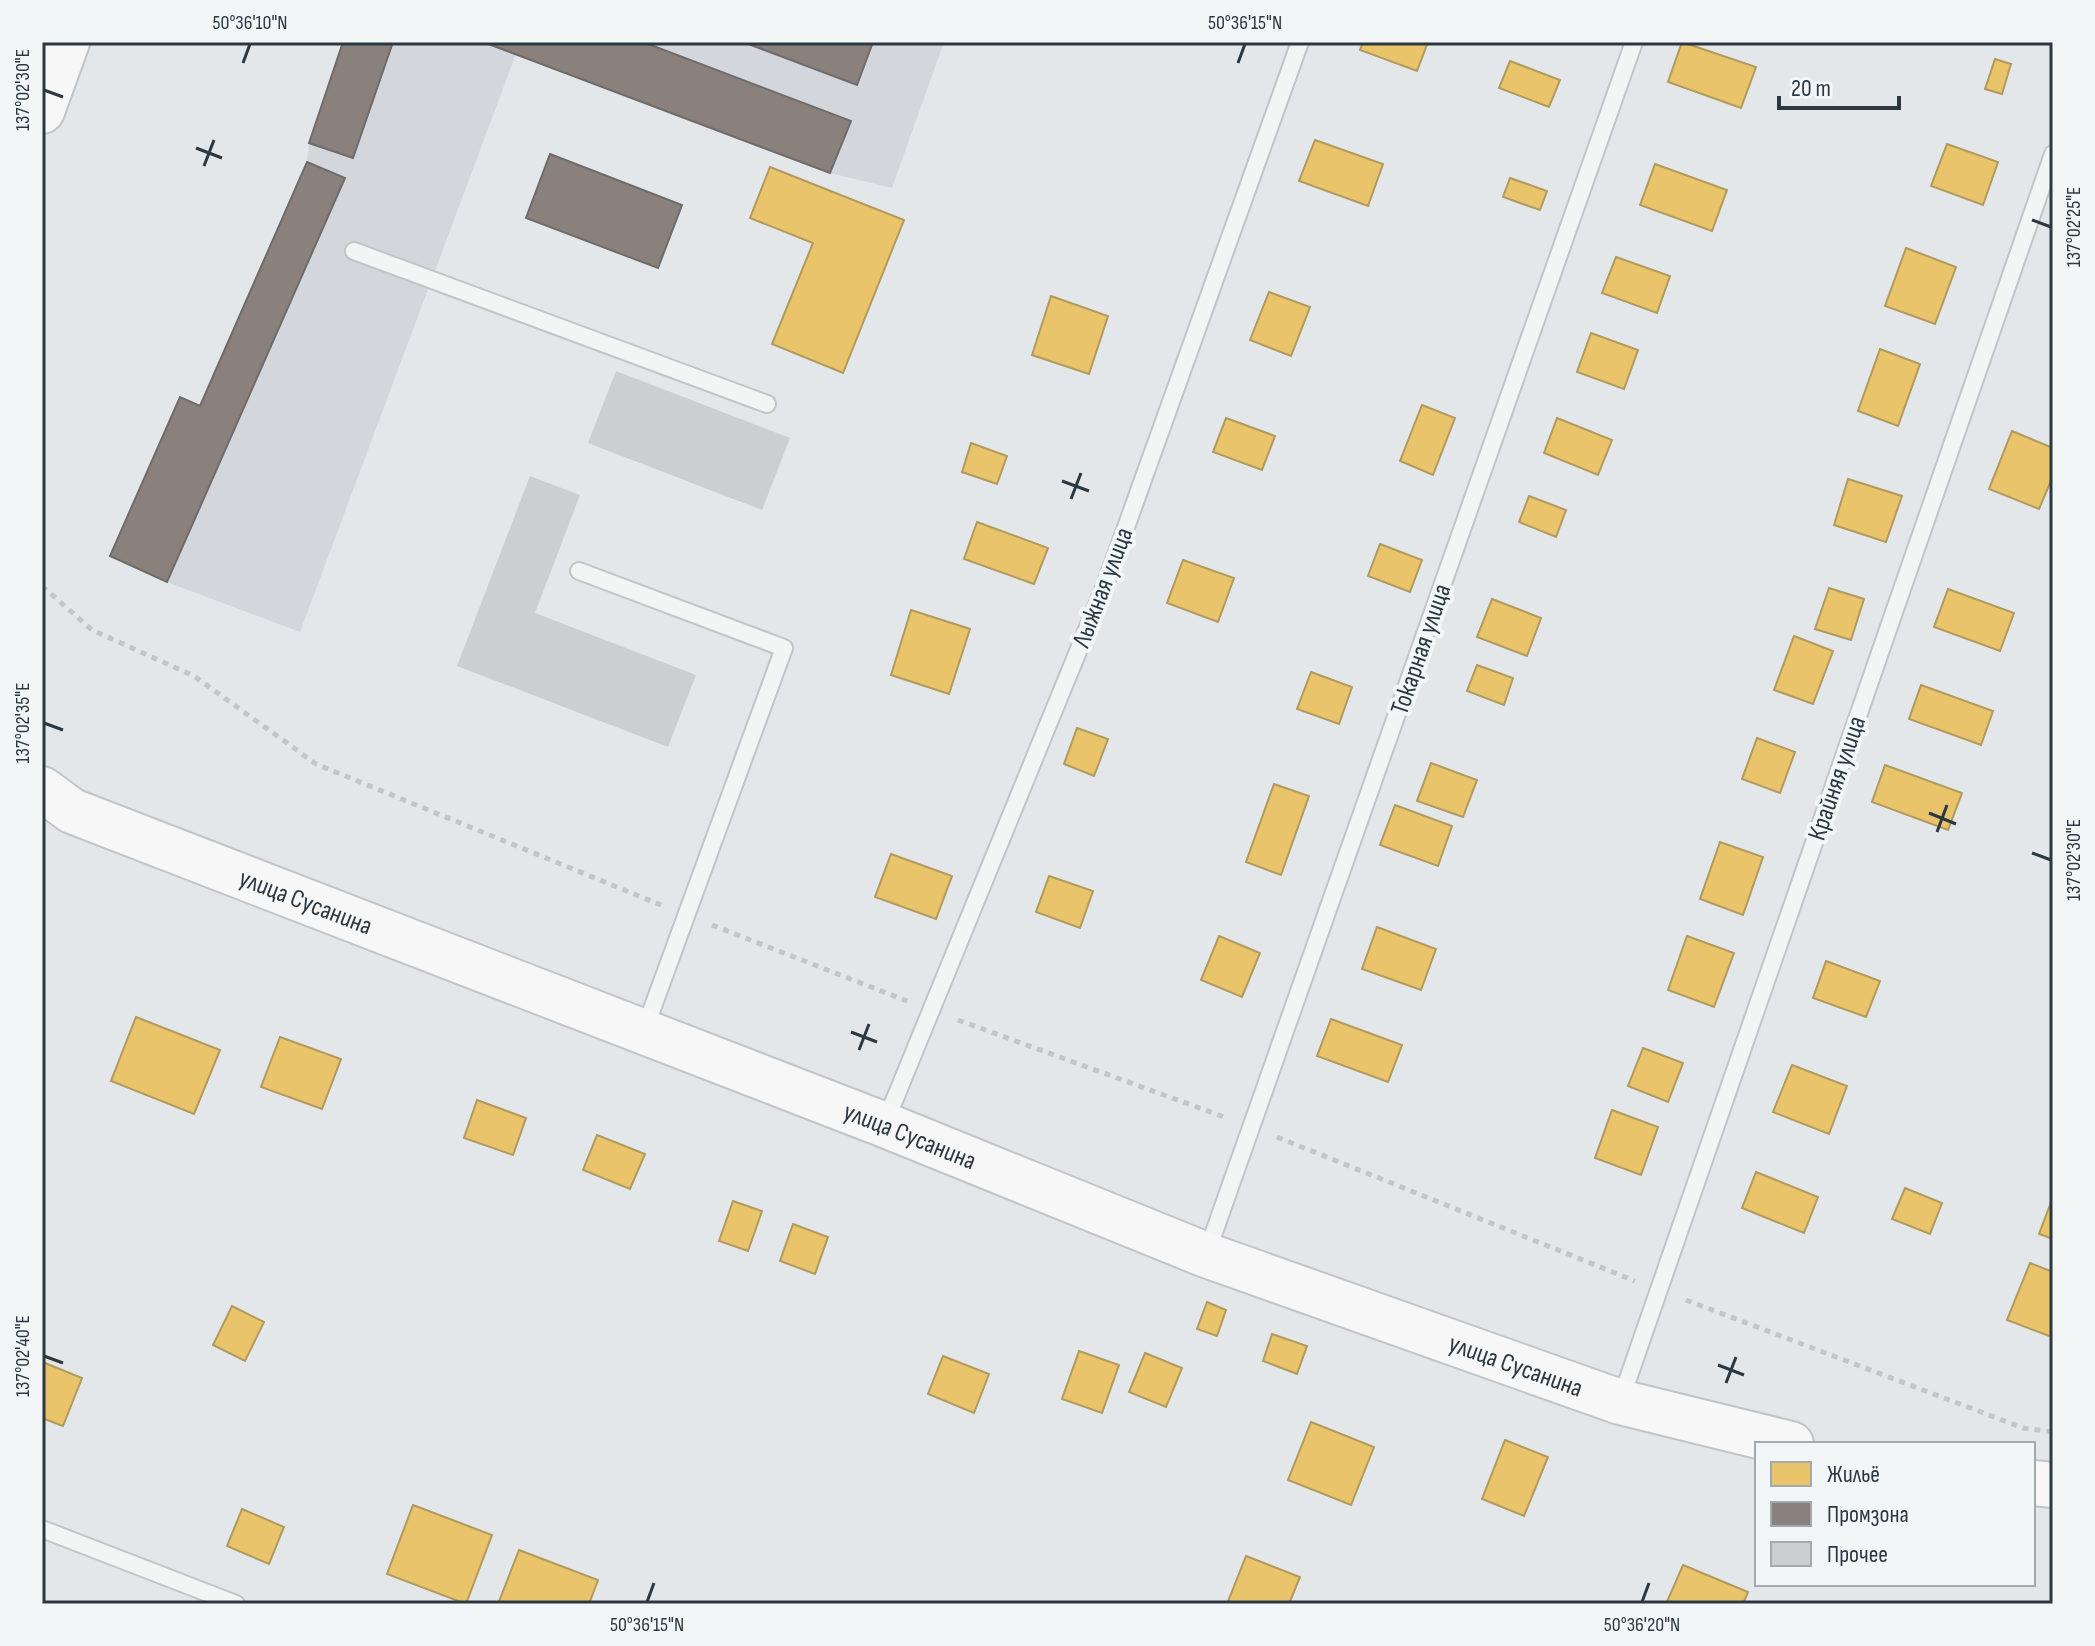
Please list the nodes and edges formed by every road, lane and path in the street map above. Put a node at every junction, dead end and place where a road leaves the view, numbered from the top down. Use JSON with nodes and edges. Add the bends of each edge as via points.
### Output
{"nodes":[{"id":1,"x":67,"y":42,"type":"edge"},
{"id":2,"x":1300,"y":42,"type":"edge"},
{"id":3,"x":1634,"y":42,"type":"edge"},
{"id":4,"x":42,"y":111,"type":"edge"},
{"id":5,"x":2053,"y":154,"type":"edge"},
{"id":6,"x":354,"y":251,"type":"dead end"},
{"id":7,"x":767,"y":404,"type":"dead end"},
{"id":8,"x":579,"y":571,"type":"dead end"},
{"id":9,"x":42,"y":586,"type":"edge"},
{"id":10,"x":42,"y":789,"type":"edge"},
{"id":11,"x":687,"y":915,"type":"junction"},
{"id":12,"x":930,"y":1010,"type":"junction"},
{"id":13,"x":644,"y":1033,"type":"junction"},
{"id":14,"x":885,"y":1125,"type":"junction"},
{"id":15,"x":1251,"y":1127,"type":"junction"},
{"id":16,"x":1206,"y":1255,"type":"junction"},
{"id":17,"x":1659,"y":1290,"type":"junction"},
{"id":18,"x":1620,"y":1402,"type":"junction"},
{"id":19,"x":2053,"y":1432,"type":"edge"},
{"id":20,"x":1783,"y":1442,"type":"edge"},
{"id":21,"x":42,"y":1529,"type":"edge"},
{"id":22,"x":236,"y":1604,"type":"edge"}],
"edges":[{"from":1,"to":4,"type":"street"},
{"from":2,"to":12,"type":"lane","name":"Лыжная улица","via":[[1106,583]]},
{"from":3,"to":15,"type":"lane","name":"Токарная улица"},
{"from":5,"to":17,"type":"lane","name":"Крайняя улица"},
{"from":6,"to":7,"type":"lane"},
{"from":8,"to":11,"type":"lane","via":[[784,648]]},
{"from":9,"to":11,"type":"path","via":[[92,630],[194,676],[316,764]]},
{"from":10,"to":13,"type":"street","name":"улица Сусанина","via":[[72,811]]},
{"from":11,"to":12,"type":"path"},
{"from":11,"to":13,"type":"lane"},
{"from":12,"to":14,"type":"lane","name":"Лыжная улица"},
{"from":12,"to":15,"type":"path"},
{"from":13,"to":14,"type":"street","name":"улица Сусанина"},
{"from":14,"to":16,"type":"street","name":"улица Сусанина"},
{"from":15,"to":16,"type":"lane","name":"Токарная улица"},
{"from":15,"to":17,"type":"path"},
{"from":16,"to":18,"type":"street","name":"улица Сусанина"},
{"from":17,"to":18,"type":"lane","name":"Крайняя улица"},
{"from":17,"to":19,"type":"path","via":[[2023,1428]]},
{"from":18,"to":20,"type":"street","name":"улица Сусанина"},
{"from":21,"to":22,"type":"lane"}]}
